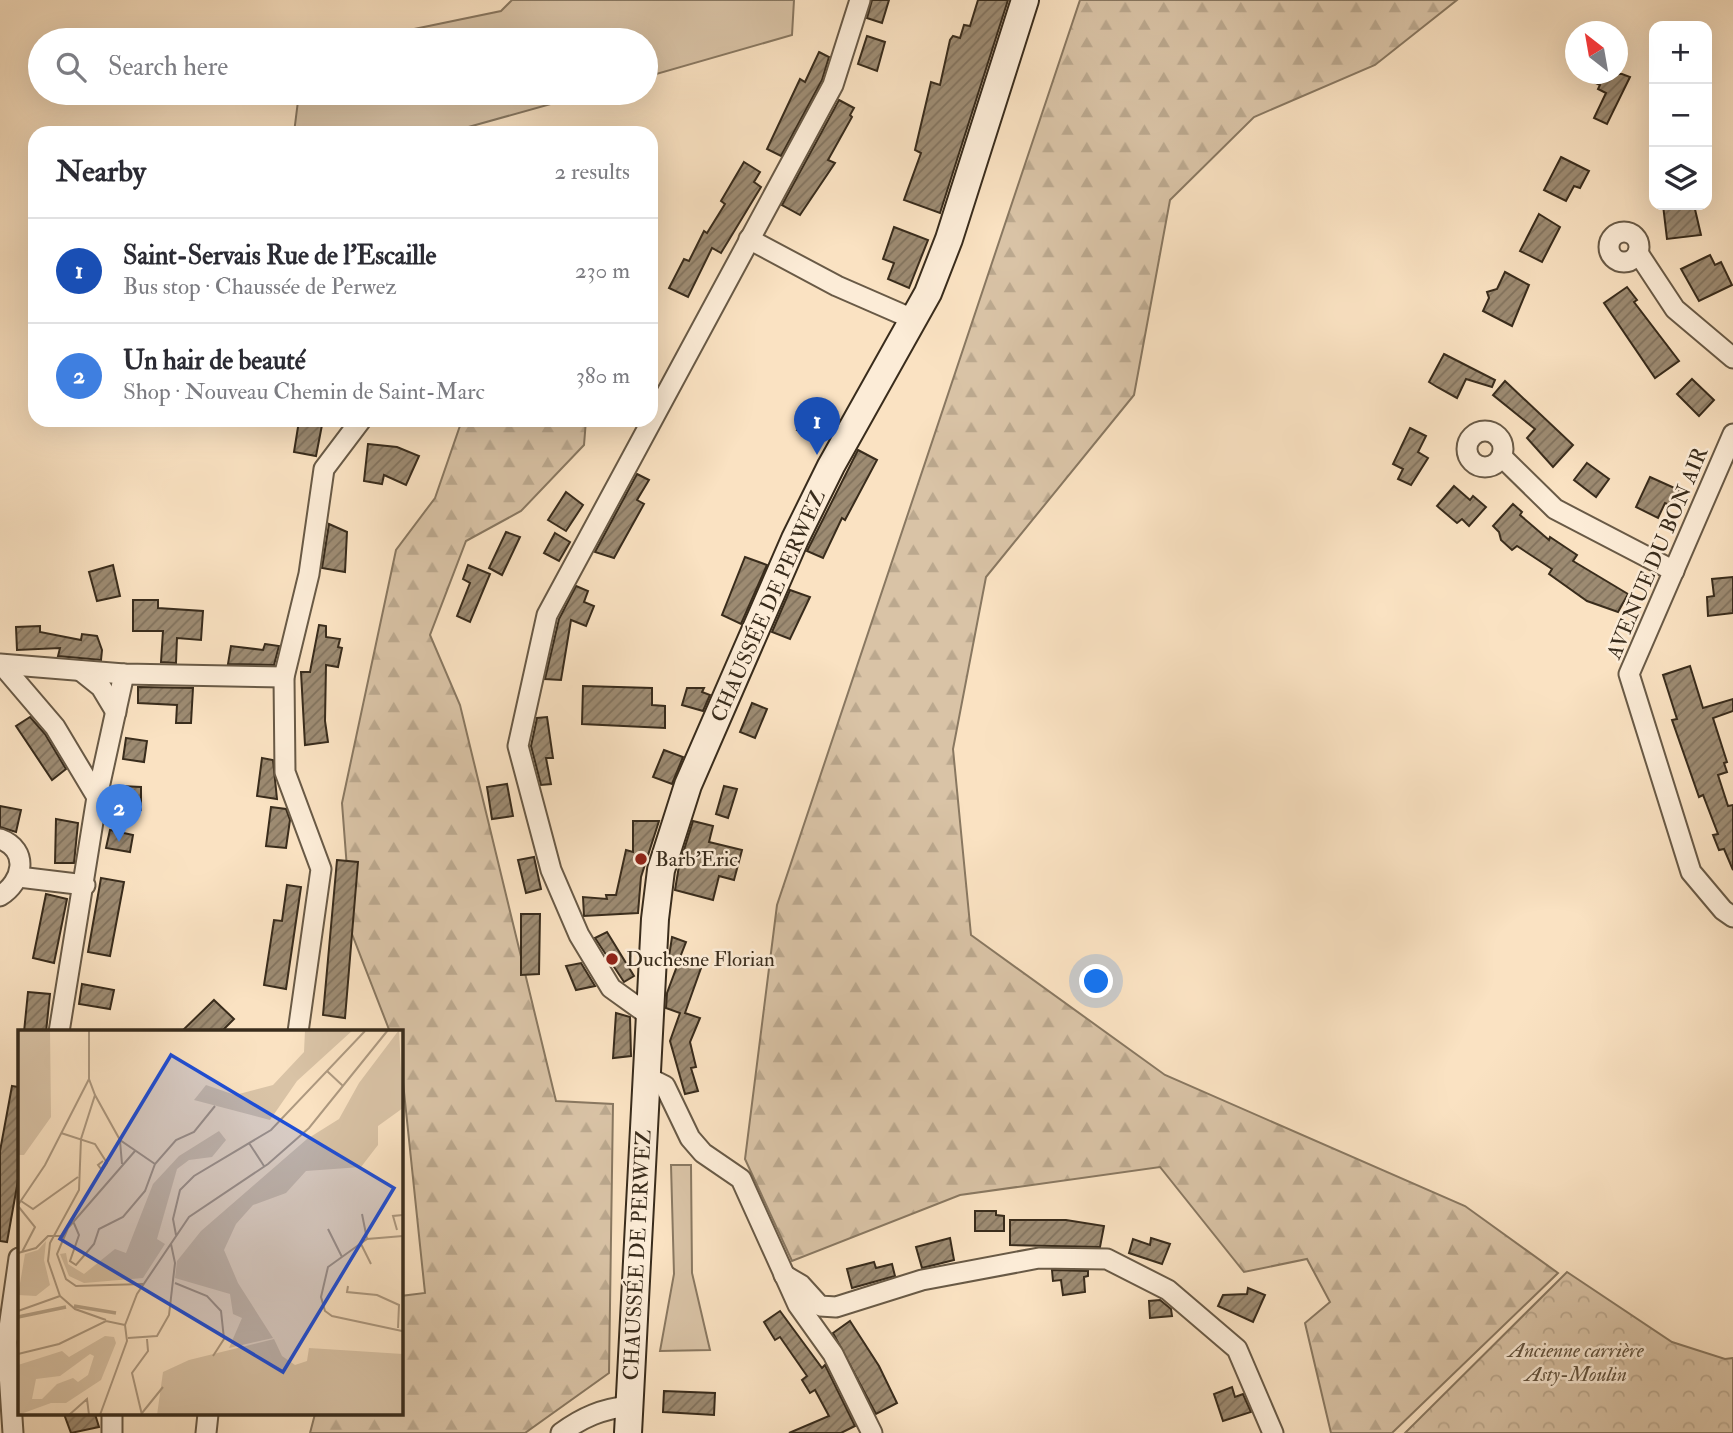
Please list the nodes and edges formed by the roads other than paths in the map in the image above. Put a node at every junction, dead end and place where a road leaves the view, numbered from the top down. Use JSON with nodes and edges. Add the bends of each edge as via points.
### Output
{"nodes":[{"id":1,"x":860,"y":0,"type":"edge"},
{"id":2,"x":1025,"y":0,"type":"edge"},
{"id":3,"x":748,"y":239,"type":"junction"},
{"id":4,"x":1638,"y":253,"type":"dead end"},
{"id":5,"x":915,"y":320,"type":"junction"},
{"id":6,"x":1733,"y":358,"type":"edge"},
{"id":7,"x":658,"y":407,"type":"edge"},
{"id":8,"x":356,"y":427,"type":"edge"},
{"id":9,"x":648,"y":427,"type":"edge"},
{"id":10,"x":1733,"y":434,"type":"edge"},
{"id":11,"x":1502,"y":457,"type":"dead end"},
{"id":12,"x":1674,"y":571,"type":"junction"},
{"id":13,"x":1,"y":664,"type":"edge"},
{"id":14,"x":60,"y":669,"type":"junction"},
{"id":15,"x":81,"y":671,"type":"junction"},
{"id":16,"x":124,"y":674,"type":"junction"},
{"id":17,"x":284,"y":677,"type":"junction"},
{"id":18,"x":37,"y":706,"type":"junction"},
{"id":19,"x":116,"y":712,"type":"junction"},
{"id":20,"x":64,"y":742,"type":"junction"},
{"id":21,"x":108,"y":749,"type":"junction"},
{"id":22,"x":97,"y":797,"type":"junction"},
{"id":23,"x":0,"y":839,"type":"edge"},
{"id":24,"x":19,"y":877,"type":"junction"},
{"id":25,"x":85,"y":886,"type":"junction"},
{"id":26,"x":0,"y":896,"type":"edge"},
{"id":27,"x":1733,"y":917,"type":"edge"},
{"id":28,"x":650,"y":1016,"type":"junction"},
{"id":29,"x":59,"y":1030,"type":"edge"},
{"id":30,"x":298,"y":1030,"type":"edge"},
{"id":31,"x":647,"y":1077,"type":"junction"},
{"id":32,"x":18,"y":1269,"type":"edge"},
{"id":33,"x":784,"y":1275,"type":"junction"},
{"id":34,"x":16,"y":1291,"type":"edge"},
{"id":35,"x":629,"y":1406,"type":"junction"},
{"id":36,"x":5,"y":1408,"type":"edge"},
{"id":37,"x":13,"y":1433,"type":"edge"},
{"id":38,"x":561,"y":1433,"type":"edge"},
{"id":39,"x":628,"y":1433,"type":"edge"},
{"id":40,"x":872,"y":1433,"type":"edge"},
{"id":41,"x":1273,"y":1433,"type":"edge"}],
"edges":[{"from":1,"to":3,"type":"street","via":[[833,85]]},
{"from":2,"to":5,"type":"main road","name":"CHAUSSÉE DE PERWEZ","via":[[949,239]]},
{"from":3,"to":5,"type":"street","via":[[826,281]]},
{"from":3,"to":7,"type":"street"},
{"from":4,"to":6,"type":"street","via":[[1675,309]]},
{"from":5,"to":28,"type":"main road","name":"CHAUSSÉE DE PERWEZ","via":[[801,527],[688,785],[661,870]]},
{"from":8,"to":17,"type":"street","via":[[324,469],[309,574]]},
{"from":9,"to":28,"type":"street","via":[[547,615],[518,746],[551,870],[579,935],[611,988]]},
{"from":10,"to":12,"type":"street","name":"AVENUE DU BON AIR"},
{"from":11,"to":12,"type":"street","via":[[1555,509]]},
{"from":12,"to":27,"type":"street","name":"AVENUE DU BON AIR","via":[[1629,674],[1691,872]]},
{"from":13,"to":14,"type":"street"},
{"from":13,"to":18,"type":"street"},
{"from":14,"to":15,"type":"street"},
{"from":14,"to":18,"type":"street","via":[[42,681]]},
{"from":15,"to":16,"type":"street"},
{"from":15,"to":19,"type":"street","via":[[101,687]]},
{"from":16,"to":17,"type":"street"},
{"from":16,"to":19,"type":"street"},
{"from":17,"to":30,"type":"street","via":[[285,772],[321,869]]},
{"from":18,"to":20,"type":"street"},
{"from":19,"to":21,"type":"street"},
{"from":20,"to":21,"type":"street","via":[[92,758]]},
{"from":20,"to":22,"type":"street"},
{"from":21,"to":22,"type":"street"},
{"from":22,"to":25,"type":"street"},
{"from":23,"to":24,"type":"street","via":[[17,851]]},
{"from":24,"to":25,"type":"street"},
{"from":24,"to":26,"type":"street","via":[[12,889]]},
{"from":25,"to":29,"type":"street"},
{"from":28,"to":31,"type":"main road","name":"CHAUSSÉE DE PERWEZ"},
{"from":31,"to":33,"type":"street","name":"CHAUSSÉE DE PERWEZ","via":[[665,1086],[690,1138],[703,1153],[741,1179]]},
{"from":31,"to":35,"type":"main road","name":"CHAUSSÉE DE PERWEZ"},
{"from":32,"to":34,"type":"street"},
{"from":33,"to":40,"type":"street","name":"CHAUSSÉE DE PERWEZ"},
{"from":33,"to":41,"type":"street","via":[[801,1285],[820,1306],[836,1307],[922,1280],[1039,1258],[1107,1259],[1168,1290],[1237,1349]]},
{"from":34,"to":36,"type":"street","via":[[7,1342]]},
{"from":35,"to":38,"type":"street","via":[[588,1416]]},
{"from":35,"to":39,"type":"main road","name":"CHAUSSÉE DE PERWEZ"},
{"from":36,"to":37,"type":"street"}]}
